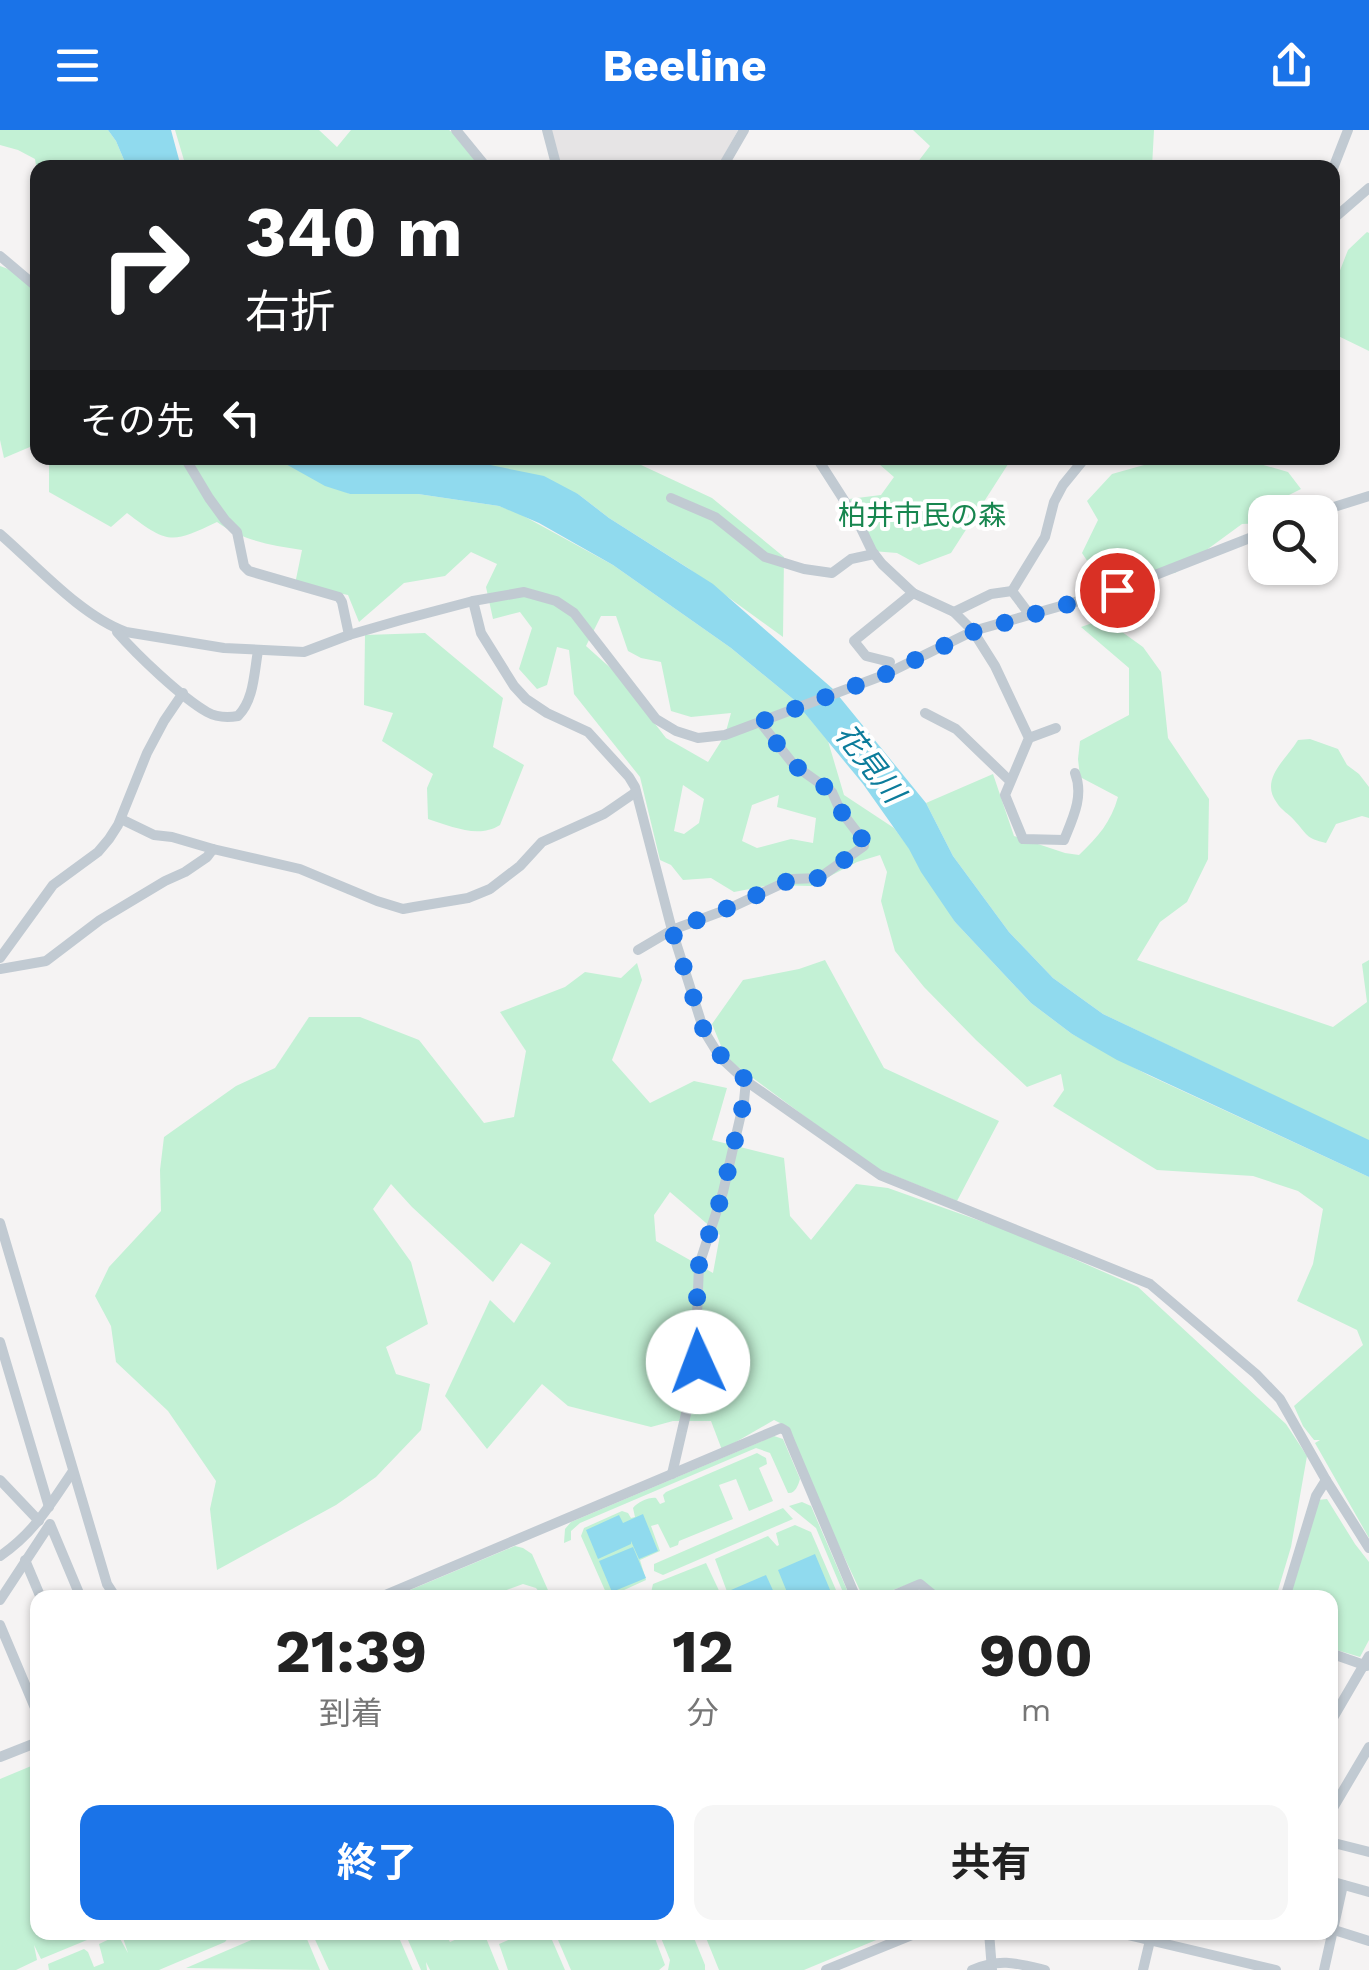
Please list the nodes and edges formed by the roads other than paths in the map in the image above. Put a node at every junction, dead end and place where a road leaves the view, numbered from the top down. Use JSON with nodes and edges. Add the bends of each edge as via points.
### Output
{"nodes":[{"id":1,"x":456,"y":130,"type":"edge"},
{"id":2,"x":547,"y":130,"type":"edge"},
{"id":3,"x":744,"y":130,"type":"edge"},
{"id":4,"x":1348,"y":130,"type":"edge"},
{"id":5,"x":480,"y":160,"type":"edge"},
{"id":6,"x":555,"y":160,"type":"edge"},
{"id":7,"x":727,"y":160,"type":"edge"},
{"id":8,"x":1336,"y":160,"type":"edge"},
{"id":9,"x":1369,"y":188,"type":"edge"},
{"id":10,"x":1340,"y":213,"type":"edge"},
{"id":11,"x":0,"y":256,"type":"edge"},
{"id":12,"x":30,"y":281,"type":"edge"},
{"id":13,"x":189,"y":465,"type":"edge"},
{"id":14,"x":821,"y":465,"type":"edge"},
{"id":15,"x":1079,"y":465,"type":"edge"},
{"id":16,"x":1369,"y":496,"type":"edge"},
{"id":17,"x":671,"y":498,"type":"dead end"},
{"id":18,"x":1338,"y":506,"type":"edge"},
{"id":19,"x":0,"y":534,"type":"edge"},
{"id":20,"x":1248,"y":539,"type":"edge"},
{"id":21,"x":874,"y":554,"type":"junction"},
{"id":22,"x":1012,"y":592,"type":"junction"},
{"id":23,"x":913,"y":594,"type":"junction"},
{"id":24,"x":473,"y":602,"type":"junction"},
{"id":25,"x":954,"y":612,"type":"junction"},
{"id":26,"x":1030,"y":614,"type":"junction"},
{"id":27,"x":112,"y":627,"type":"junction"},
{"id":28,"x":973,"y":632,"type":"junction"},
{"id":29,"x":349,"y":635,"type":"junction"},
{"id":30,"x":258,"y":651,"type":"junction"},
{"id":31,"x":890,"y":662,"type":"dead end"},
{"id":32,"x":183,"y":694,"type":"junction"},
{"id":33,"x":925,"y":712,"type":"dead end"},
{"id":34,"x":765,"y":720,"type":"junction"},
{"id":35,"x":1056,"y":728,"type":"dead end"},
{"id":36,"x":1029,"y":738,"type":"junction"},
{"id":37,"x":1075,"y":773,"type":"dead end"},
{"id":38,"x":1010,"y":781,"type":"junction"},
{"id":39,"x":636,"y":792,"type":"junction"},
{"id":40,"x":120,"y":819,"type":"junction"},
{"id":41,"x":213,"y":850,"type":"junction"},
{"id":42,"x":672,"y":930,"type":"junction"},
{"id":43,"x":638,"y":950,"type":"dead end"},
{"id":44,"x":0,"y":958,"type":"edge"},
{"id":45,"x":0,"y":969,"type":"edge"},
{"id":46,"x":746,"y":1080,"type":"junction"},
{"id":47,"x":0,"y":1223,"type":"edge"},
{"id":48,"x":0,"y":1342,"type":"edge"},
{"id":49,"x":73,"y":1472,"type":"junction"},
{"id":50,"x":672,"y":1474,"type":"junction"},
{"id":51,"x":0,"y":1480,"type":"edge"},
{"id":52,"x":1326,"y":1480,"type":"junction"},
{"id":53,"x":49,"y":1507,"type":"junction"},
{"id":54,"x":38,"y":1521,"type":"junction"},
{"id":55,"x":1369,"y":1548,"type":"edge"},
{"id":56,"x":0,"y":1556,"type":"edge"},
{"id":57,"x":25,"y":1560,"type":"junction"},
{"id":58,"x":38,"y":1590,"type":"edge"},
{"id":59,"x":78,"y":1590,"type":"edge"},
{"id":60,"x":110,"y":1590,"type":"edge"},
{"id":61,"x":397,"y":1590,"type":"edge"},
{"id":62,"x":853,"y":1590,"type":"edge"},
{"id":63,"x":1287,"y":1590,"type":"edge"},
{"id":64,"x":0,"y":1600,"type":"edge"},
{"id":65,"x":0,"y":1626,"type":"edge"},
{"id":66,"x":1338,"y":1655,"type":"edge"},
{"id":67,"x":1368,"y":1663,"type":"edge"},
{"id":68,"x":30,"y":1696,"type":"edge"},
{"id":69,"x":1338,"y":1710,"type":"edge"},
{"id":70,"x":30,"y":1745,"type":"edge"},
{"id":71,"x":1369,"y":1747,"type":"edge"},
{"id":72,"x":1,"y":1755,"type":"edge"},
{"id":73,"x":1338,"y":1799,"type":"edge"},
{"id":74,"x":1369,"y":1838,"type":"edge"},
{"id":75,"x":1338,"y":1844,"type":"edge"},
{"id":76,"x":1366,"y":1851,"type":"edge"},
{"id":77,"x":1338,"y":1883,"type":"edge"},
{"id":78,"x":1344,"y":1884,"type":"junction"},
{"id":79,"x":1369,"y":1892,"type":"edge"},
{"id":80,"x":1338,"y":1906,"type":"edge"},
{"id":81,"x":1338,"y":1931,"type":"edge"},
{"id":82,"x":900,"y":1940,"type":"edge"},
{"id":83,"x":989,"y":1940,"type":"edge"},
{"id":84,"x":1150,"y":1940,"type":"edge"},
{"id":85,"x":1166,"y":1940,"type":"edge"},
{"id":86,"x":1330,"y":1940,"type":"edge"},
{"id":87,"x":1369,"y":1940,"type":"edge"},
{"id":88,"x":991,"y":1966,"type":"edge"},
{"id":89,"x":829,"y":1969,"type":"edge"},
{"id":90,"x":972,"y":1970,"type":"edge"},
{"id":91,"x":1045,"y":1970,"type":"edge"},
{"id":92,"x":1143,"y":1970,"type":"edge"},
{"id":93,"x":1276,"y":1970,"type":"edge"},
{"id":94,"x":1324,"y":1970,"type":"edge"}],
"edges":[{"from":1,"to":5,"type":"street"},
{"from":2,"to":6,"type":"street"},
{"from":3,"to":7,"type":"street"},
{"from":4,"to":8,"type":"street"},
{"from":9,"to":10,"type":"street"},
{"from":11,"to":12,"type":"street"},
{"from":13,"to":29,"type":"street","via":[[238,532],[244,566],[338,597]]},
{"from":14,"to":21,"type":"street"},
{"from":15,"to":22,"type":"street"},
{"from":16,"to":18,"type":"street"},
{"from":17,"to":21,"type":"street","via":[[715,517],[765,557],[804,569],[832,573]]},
{"from":19,"to":27,"type":"street"},
{"from":20,"to":26,"type":"street","via":[[1117,590]]},
{"from":21,"to":23,"type":"street"},
{"from":22,"to":25,"type":"street"},
{"from":22,"to":26,"type":"street"},
{"from":23,"to":25,"type":"street"},
{"from":23,"to":31,"type":"street","via":[[854,641],[866,656]]},
{"from":24,"to":29,"type":"street"},
{"from":24,"to":34,"type":"street","via":[[524,592],[556,601],[582,622],[656,719],[676,731],[698,738]]},
{"from":24,"to":39,"type":"street","via":[[481,633],[514,686],[546,713],[588,732]]},
{"from":25,"to":28,"type":"street"},
{"from":26,"to":28,"type":"street"},
{"from":27,"to":30,"type":"street"},
{"from":27,"to":32,"type":"street"},
{"from":28,"to":34,"type":"street"},
{"from":28,"to":36,"type":"street"},
{"from":29,"to":30,"type":"street","via":[[304,652]]},
{"from":30,"to":32,"type":"street","via":[[249,698],[238,716],[207,712]]},
{"from":32,"to":40,"type":"street","via":[[147,753]]},
{"from":33,"to":38,"type":"street","via":[[956,728]]},
{"from":34,"to":42,"type":"street","via":[[794,765],[832,792],[864,846],[819,878],[792,879]]},
{"from":35,"to":36,"type":"street"},
{"from":36,"to":38,"type":"street"},
{"from":37,"to":38,"type":"street","via":[[1080,792],[1064,840],[1023,839],[1005,796]]},
{"from":39,"to":41,"type":"street","via":[[542,842],[490,889],[414,907],[394,907],[300,869]]},
{"from":39,"to":42,"type":"street"},
{"from":40,"to":41,"type":"street"},
{"from":40,"to":44,"type":"street","via":[[98,852],[53,885]]},
{"from":41,"to":45,"type":"street","via":[[46,961]]},
{"from":42,"to":43,"type":"street"},
{"from":42,"to":46,"type":"street","via":[[704,1031]]},
{"from":46,"to":50,"type":"street","via":[[723,1192],[699,1265],[698,1362]]},
{"from":46,"to":52,"type":"street","via":[[880,1174],[1150,1284],[1280,1398]]},
{"from":47,"to":49,"type":"street"},
{"from":48,"to":53,"type":"street"},
{"from":49,"to":53,"type":"street"},
{"from":49,"to":60,"type":"street"},
{"from":50,"to":61,"type":"street"},
{"from":50,"to":62,"type":"street","via":[[776,1428],[786,1431]]},
{"from":51,"to":54,"type":"street"},
{"from":52,"to":55,"type":"street"},
{"from":52,"to":63,"type":"street"},
{"from":53,"to":54,"type":"street"},
{"from":54,"to":56,"type":"street"},
{"from":57,"to":58,"type":"street"},
{"from":57,"to":59,"type":"street","via":[[50,1524]]},
{"from":57,"to":64,"type":"street"},
{"from":65,"to":68,"type":"street"},
{"from":66,"to":67,"type":"street"},
{"from":67,"to":69,"type":"street"},
{"from":70,"to":72,"type":"street"},
{"from":71,"to":73,"type":"street"},
{"from":74,"to":76,"type":"street"},
{"from":75,"to":76,"type":"street"},
{"from":77,"to":78,"type":"street"},
{"from":78,"to":79,"type":"street"},
{"from":78,"to":80,"type":"street"},
{"from":81,"to":87,"type":"street"},
{"from":82,"to":89,"type":"street"},
{"from":83,"to":88,"type":"street"},
{"from":84,"to":92,"type":"street"},
{"from":85,"to":93,"type":"street"},
{"from":86,"to":94,"type":"street"},
{"from":88,"to":90,"type":"street"},
{"from":88,"to":91,"type":"street","via":[[1013,1962]]}]}
